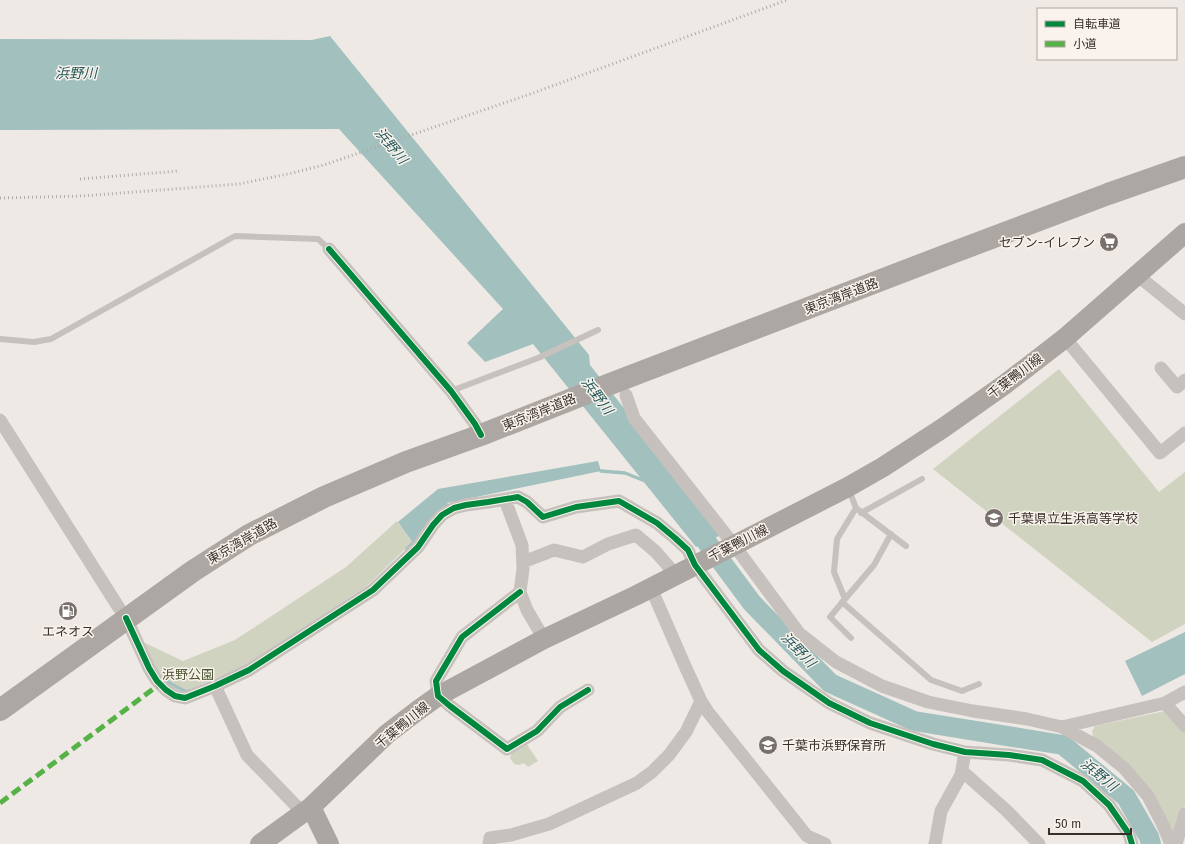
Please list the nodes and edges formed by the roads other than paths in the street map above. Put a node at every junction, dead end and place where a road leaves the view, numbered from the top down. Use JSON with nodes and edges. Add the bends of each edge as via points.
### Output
{"nodes":[{"id":1,"x":1185,"y":151,"type":"edge"},
{"id":2,"x":1185,"y":167,"type":"edge"},
{"id":3,"x":1185,"y":233,"type":"edge"},
{"id":4,"x":329,"y":249,"type":"joint"},
{"id":5,"x":1137,"y":275,"type":"junction"},
{"id":6,"x":1185,"y":314,"type":"edge"},
{"id":7,"x":598,"y":330,"type":"dead end"},
{"id":8,"x":1065,"y":338,"type":"junction"},
{"id":9,"x":0,"y":339,"type":"edge"},
{"id":10,"x":1161,"y":368,"type":"dead end"},
{"id":11,"x":1185,"y":380,"type":"edge"},
{"id":12,"x":613,"y":385,"type":"junction"},
{"id":13,"x":451,"y":391,"type":"junction"},
{"id":14,"x":0,"y":420,"type":"edge"},
{"id":15,"x":478,"y":430,"type":"junction"},
{"id":16,"x":1185,"y":433,"type":"edge"},
{"id":17,"x":922,"y":479,"type":"dead end"},
{"id":18,"x":848,"y":487,"type":"junction"},
{"id":19,"x":505,"y":500,"type":"junction"},
{"id":20,"x":859,"y":510,"type":"junction"},
{"id":21,"x":890,"y":534,"type":"junction"},
{"id":22,"x":734,"y":544,"type":"junction"},
{"id":23,"x":906,"y":546,"type":"dead end"},
{"id":24,"x":523,"y":562,"type":"junction"},
{"id":25,"x":696,"y":564,"type":"junction"},
{"id":26,"x":676,"y":575,"type":"junction"},
{"id":27,"x":651,"y":588,"type":"junction"},
{"id":28,"x":520,"y":592,"type":"junction"},
{"id":29,"x":843,"y":601,"type":"junction"},
{"id":30,"x":122,"y":613,"type":"junction"},
{"id":31,"x":851,"y":638,"type":"dead end"},
{"id":32,"x":544,"y":639,"type":"junction"},
{"id":33,"x":979,"y":684,"type":"dead end"},
{"id":34,"x":215,"y":686,"type":"junction"},
{"id":35,"x":588,"y":690,"type":"dead end"},
{"id":36,"x":1185,"y":692,"type":"edge"},
{"id":37,"x":0,"y":693,"type":"edge"},
{"id":38,"x":438,"y":696,"type":"junction"},
{"id":39,"x":701,"y":701,"type":"junction"},
{"id":40,"x":1165,"y":703,"type":"junction"},
{"id":41,"x":0,"y":710,"type":"edge"},
{"id":42,"x":1185,"y":726,"type":"edge"},
{"id":43,"x":1062,"y":727,"type":"junction"},
{"id":44,"x":965,"y":752,"type":"junction"},
{"id":45,"x":962,"y":771,"type":"junction"},
{"id":46,"x":307,"y":810,"type":"junction"},
{"id":47,"x":1185,"y":814,"type":"edge"},
{"id":48,"x":804,"y":840,"type":"edge"},
{"id":49,"x":260,"y":844,"type":"edge"},
{"id":50,"x":329,"y":844,"type":"edge"},
{"id":51,"x":489,"y":844,"type":"edge"},
{"id":52,"x":825,"y":844,"type":"edge"},
{"id":53,"x":935,"y":844,"type":"edge"},
{"id":54,"x":1039,"y":844,"type":"edge"},
{"id":55,"x":1132,"y":844,"type":"edge"},
{"id":56,"x":1171,"y":844,"type":"edge"},
{"id":57,"x":1176,"y":844,"type":"edge"}],
"edges":[{"from":1,"to":12,"type":"highway","name":"東京湾岸道路"},
{"from":2,"to":12,"type":"highway","name":"東京湾岸道路","via":[[949,254]]},
{"from":3,"to":5,"type":"main road","name":"千葉鴨川線"},
{"from":4,"to":9,"type":"lane","via":[[318,239],[235,236],[51,339],[34,342]]},
{"from":4,"to":13,"type":"street"},
{"from":5,"to":6,"type":"street"},
{"from":5,"to":8,"type":"main road","name":"千葉鴨川線"},
{"from":7,"to":13,"type":"lane","via":[[538,358]]},
{"from":8,"to":16,"type":"street","via":[[1160,453]]},
{"from":8,"to":18,"type":"main road","name":"千葉鴨川線","via":[[943,428]]},
{"from":10,"to":11,"type":"street","via":[[1177,387]]},
{"from":12,"to":15,"type":"highway","name":"東京湾岸道路","via":[[566,395]]},
{"from":12,"to":22,"type":"street","via":[[634,418]]},
{"from":13,"to":15,"type":"street"},
{"from":14,"to":30,"type":"street"},
{"from":15,"to":30,"type":"highway","name":"東京湾岸道路","via":[[299,509],[223,550]]},
{"from":17,"to":20,"type":"lane"},
{"from":18,"to":20,"type":"lane"},
{"from":18,"to":22,"type":"main road","name":"千葉鴨川線"},
{"from":19,"to":24,"type":"street","via":[[522,545]]},
{"from":19,"to":25,"type":"street","via":[[518,497],[543,517],[576,507],[619,500],[657,523],[688,550]]},
{"from":19,"to":34,"type":"street","via":[[466,505],[442,515],[418,547],[373,590],[249,670]]},
{"from":20,"to":21,"type":"lane"},
{"from":20,"to":29,"type":"lane","via":[[837,539],[834,572]]},
{"from":21,"to":23,"type":"lane"},
{"from":21,"to":29,"type":"lane","via":[[874,565]]},
{"from":22,"to":25,"type":"main road","name":"千葉鴨川線"},
{"from":22,"to":43,"type":"street","via":[[799,633],[836,662],[882,686],[928,702]]},
{"from":24,"to":26,"type":"street","via":[[554,550],[583,557],[608,544],[636,535],[656,552]]},
{"from":24,"to":28,"type":"street"},
{"from":25,"to":26,"type":"main road","name":"千葉鴨川線"},
{"from":25,"to":44,"type":"street","via":[[760,650],[783,671],[823,699],[870,723]]},
{"from":26,"to":27,"type":"main road","name":"千葉鴨川線"},
{"from":27,"to":32,"type":"main road","name":"千葉鴨川線"},
{"from":27,"to":39,"type":"street"},
{"from":28,"to":32,"type":"street"},
{"from":28,"to":38,"type":"street","via":[[462,637],[436,681]]},
{"from":29,"to":31,"type":"lane","via":[[830,617]]},
{"from":29,"to":33,"type":"lane","via":[[931,680],[962,691]]},
{"from":30,"to":34,"type":"street","via":[[149,668],[166,690],[185,698]]},
{"from":30,"to":37,"type":"highway","name":"東京湾岸道路"},
{"from":30,"to":41,"type":"highway","name":"東京湾岸道路"},
{"from":32,"to":38,"type":"main road","name":"千葉鴨川線"},
{"from":34,"to":46,"type":"street","via":[[247,755]]},
{"from":35,"to":38,"type":"street","via":[[560,707],[537,731],[507,749]]},
{"from":36,"to":40,"type":"street"},
{"from":38,"to":46,"type":"main road","name":"千葉鴨川線","via":[[387,734]]},
{"from":39,"to":48,"type":"street"},
{"from":39,"to":51,"type":"street","via":[[686,732],[652,772],[637,782],[549,824],[490,838]]},
{"from":40,"to":42,"type":"street"},
{"from":40,"to":43,"type":"street"},
{"from":43,"to":56,"type":"street","via":[[1097,746],[1124,768],[1148,796]]},
{"from":44,"to":45,"type":"street"},
{"from":44,"to":55,"type":"street","via":[[1042,760],[1083,781],[1109,806],[1129,834]]},
{"from":45,"to":53,"type":"street","via":[[941,811]]},
{"from":45,"to":54,"type":"street"},
{"from":46,"to":49,"type":"main road","name":"千葉鴨川線"},
{"from":46,"to":50,"type":"main road"},
{"from":47,"to":57,"type":"street"},
{"from":48,"to":52,"type":"street"}]}
